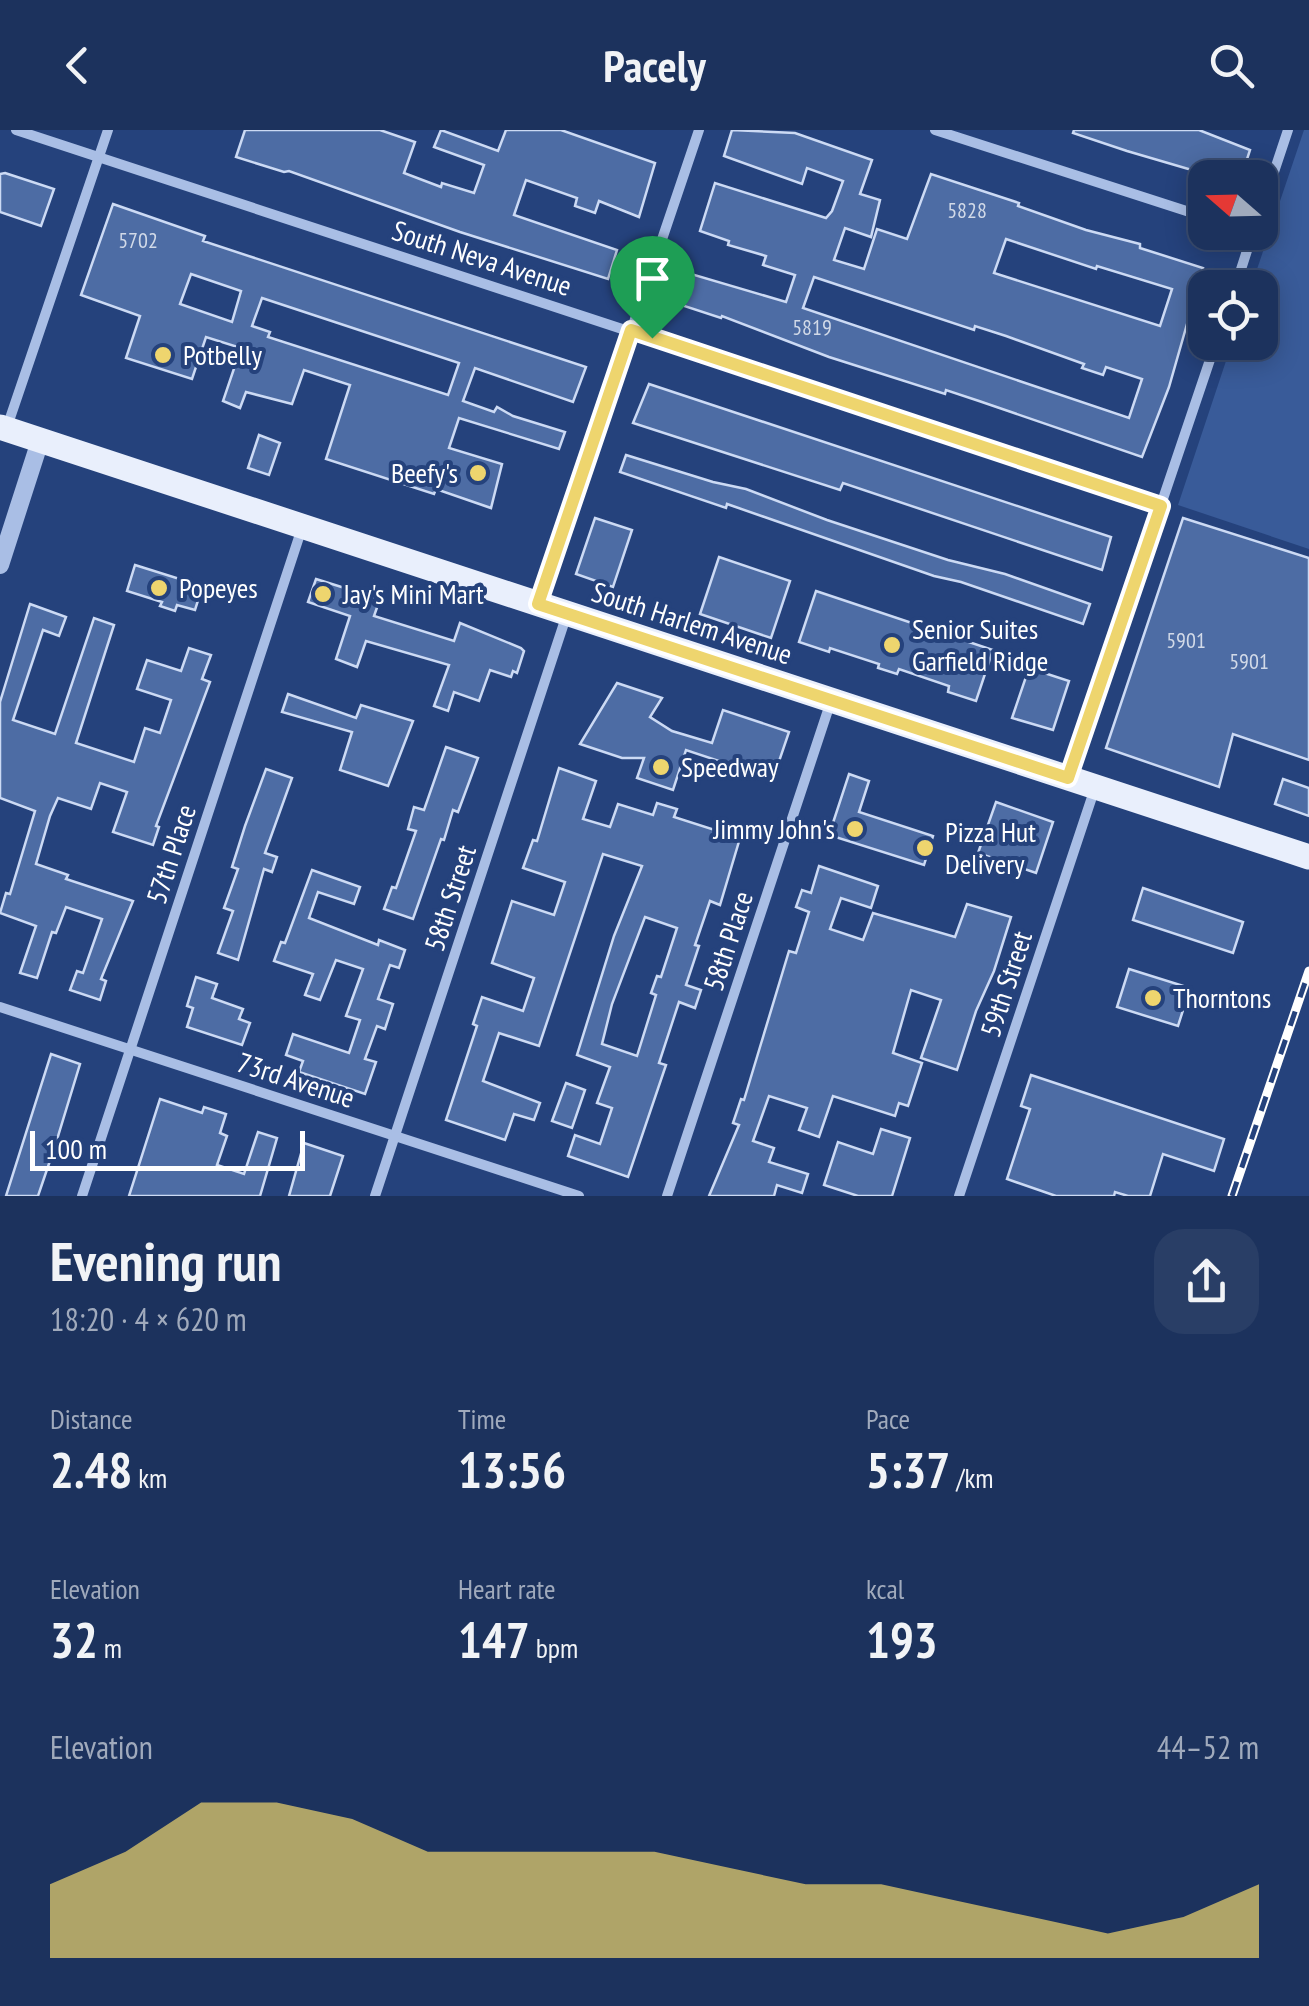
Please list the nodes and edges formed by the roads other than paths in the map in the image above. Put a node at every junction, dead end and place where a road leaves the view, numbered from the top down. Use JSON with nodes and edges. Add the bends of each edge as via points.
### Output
{"nodes":[{"id":1,"x":16,"y":130,"type":"edge"},
{"id":2,"x":108,"y":130,"type":"edge"},
{"id":3,"x":699,"y":130,"type":"edge"},
{"id":4,"x":936,"y":130,"type":"edge"},
{"id":5,"x":1288,"y":130,"type":"edge"},
{"id":6,"x":98,"y":157,"type":"junction"},
{"id":7,"x":1278,"y":160,"type":"edge"},
{"id":8,"x":1188,"y":212,"type":"edge"},
{"id":9,"x":631,"y":330,"type":"junction"},
{"id":10,"x":1210,"y":360,"type":"edge"},
{"id":11,"x":3,"y":428,"type":"edge"},
{"id":12,"x":40,"y":440,"type":"junction"},
{"id":13,"x":1161,"y":506,"type":"junction"},
{"id":14,"x":302,"y":527,"type":"junction"},
{"id":15,"x":0,"y":565,"type":"edge"},
{"id":16,"x":538,"y":604,"type":"junction"},
{"id":17,"x":567,"y":614,"type":"junction"},
{"id":18,"x":832,"y":700,"type":"junction"},
{"id":19,"x":1068,"y":778,"type":"junction"},
{"id":20,"x":1096,"y":787,"type":"junction"},
{"id":21,"x":1309,"y":857,"type":"edge"},
{"id":22,"x":0,"y":1007,"type":"edge"},
{"id":23,"x":130,"y":1050,"type":"junction"},
{"id":24,"x":394,"y":1136,"type":"junction"},
{"id":25,"x":82,"y":1196,"type":"edge"},
{"id":26,"x":375,"y":1196,"type":"edge"},
{"id":27,"x":579,"y":1196,"type":"edge"},
{"id":28,"x":666,"y":1196,"type":"edge"},
{"id":29,"x":959,"y":1196,"type":"edge"}],
"edges":[{"from":1,"to":6,"type":"street","name":"South Neva Avenue"},
{"from":2,"to":6,"type":"street"},
{"from":3,"to":9,"type":"street"},
{"from":4,"to":8,"type":"street"},
{"from":5,"to":7,"type":"street"},
{"from":6,"to":9,"type":"street","name":"South Neva Avenue"},
{"from":6,"to":11,"type":"street"},
{"from":9,"to":13,"type":"street","name":"South Neva Avenue"},
{"from":9,"to":16,"type":"street"},
{"from":10,"to":13,"type":"street"},
{"from":11,"to":12,"type":"main road","name":"South Harlem Avenue"},
{"from":12,"to":14,"type":"main road","name":"South Harlem Avenue"},
{"from":12,"to":15,"type":"street"},
{"from":13,"to":19,"type":"street"},
{"from":14,"to":16,"type":"main road","name":"South Harlem Avenue"},
{"from":14,"to":23,"type":"street","name":"57th Place"},
{"from":16,"to":17,"type":"main road","name":"South Harlem Avenue"},
{"from":17,"to":18,"type":"main road","name":"South Harlem Avenue"},
{"from":17,"to":24,"type":"street","name":"58th Street"},
{"from":18,"to":19,"type":"main road","name":"South Harlem Avenue"},
{"from":18,"to":28,"type":"street","name":"58th Place"},
{"from":19,"to":20,"type":"main road","name":"South Harlem Avenue"},
{"from":20,"to":21,"type":"main road","name":"South Harlem Avenue"},
{"from":20,"to":29,"type":"street","name":"59th Street"},
{"from":22,"to":23,"type":"street","name":"73rd Avenue"},
{"from":23,"to":24,"type":"street","name":"73rd Avenue"},
{"from":23,"to":25,"type":"street","name":"57th Place"},
{"from":24,"to":26,"type":"street","name":"58th Street"},
{"from":24,"to":27,"type":"street","name":"73rd Avenue"}]}
